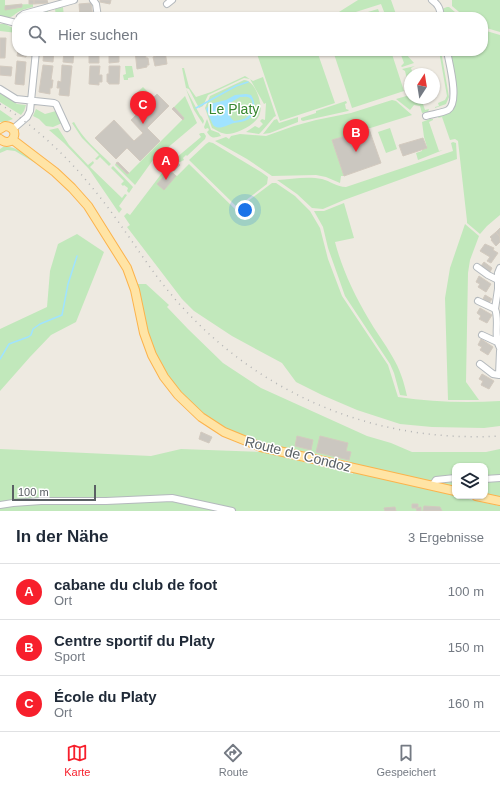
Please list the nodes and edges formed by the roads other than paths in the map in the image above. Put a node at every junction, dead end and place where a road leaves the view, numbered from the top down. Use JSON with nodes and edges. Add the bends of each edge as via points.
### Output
{"nodes":[{"id":1,"x":74,"y":0,"type":"edge"},
{"id":2,"x":93,"y":0,"type":"edge"},
{"id":3,"x":434,"y":1,"type":"edge"},
{"id":4,"x":31,"y":12,"type":"edge"},
{"id":5,"x":97,"y":12,"type":"edge"},
{"id":6,"x":440,"y":12,"type":"edge"},
{"id":7,"x":0,"y":19,"type":"edge"},
{"id":8,"x":12,"y":22,"type":"edge"},
{"id":9,"x":36,"y":56,"type":"edge"},
{"id":10,"x":448,"y":56,"type":"edge"},
{"id":11,"x":0,"y":89,"type":"edge"},
{"id":12,"x":32,"y":101,"type":"junction"},
{"id":13,"x":426,"y":116,"type":"dead end"},
{"id":14,"x":67,"y":128,"type":"dead end"},
{"id":15,"x":0,"y":129,"type":"edge"},
{"id":16,"x":13,"y":129,"type":"junction"},
{"id":17,"x":0,"y":140,"type":"edge"},
{"id":18,"x":12,"y":140,"type":"junction"},
{"id":19,"x":476,"y":267,"type":"dead end"},
{"id":20,"x":500,"y":268,"type":"edge"},
{"id":21,"x":498,"y":280,"type":"junction"},
{"id":22,"x":478,"y":301,"type":"dead end"},
{"id":23,"x":495,"y":309,"type":"junction"},
{"id":24,"x":499,"y":321,"type":"edge"},
{"id":25,"x":482,"y":335,"type":"dead end"},
{"id":26,"x":499,"y":347,"type":"edge"},
{"id":27,"x":480,"y":364,"type":"dead end"},
{"id":28,"x":499,"y":375,"type":"edge"},
{"id":29,"x":452,"y":478,"type":"edge"},
{"id":30,"x":500,"y":478,"type":"edge"},
{"id":31,"x":488,"y":479,"type":"edge"},
{"id":32,"x":432,"y":486,"type":"junction"},
{"id":33,"x":452,"y":490,"type":"edge"},
{"id":34,"x":488,"y":499,"type":"edge"},
{"id":35,"x":500,"y":502,"type":"edge"},
{"id":36,"x":0,"y":505,"type":"edge"},
{"id":37,"x":232,"y":511,"type":"edge"}],
"edges":[{"from":1,"to":4,"type":"street"},
{"from":2,"to":5,"type":"street"},
{"from":3,"to":6,"type":"street"},
{"from":7,"to":8,"type":"street"},
{"from":9,"to":12,"type":"street"},
{"from":10,"to":13,"type":"street","via":[[454,101],[448,109]]},
{"from":11,"to":12,"type":"street","via":[[16,99]]},
{"from":12,"to":14,"type":"street","via":[[56,104]]},
{"from":12,"to":16,"type":"street","via":[[27,117]]},
{"from":15,"to":16,"type":"main road","via":[[7,126]]},
{"from":16,"to":18,"type":"main road"},
{"from":17,"to":18,"type":"main road"},
{"from":18,"to":32,"type":"main road","name":"Route de Condoz","via":[[55,172],[88,206],[127,268],[152,355],[178,395],[202,417],[224,432],[261,447]]},
{"from":19,"to":21,"type":"street"},
{"from":20,"to":21,"type":"street"},
{"from":21,"to":23,"type":"street"},
{"from":22,"to":23,"type":"street"},
{"from":23,"to":24,"type":"street"},
{"from":24,"to":26,"type":"street"},
{"from":25,"to":26,"type":"street"},
{"from":26,"to":28,"type":"street"},
{"from":27,"to":28,"type":"street","via":[[493,374]]},
{"from":29,"to":32,"type":"street","via":[[436,480]]},
{"from":30,"to":31,"type":"street"},
{"from":32,"to":33,"type":"main road","name":"Route de Condoz"},
{"from":34,"to":35,"type":"main road"},
{"from":36,"to":37,"type":"street","via":[[41,501],[172,498]]}]}
